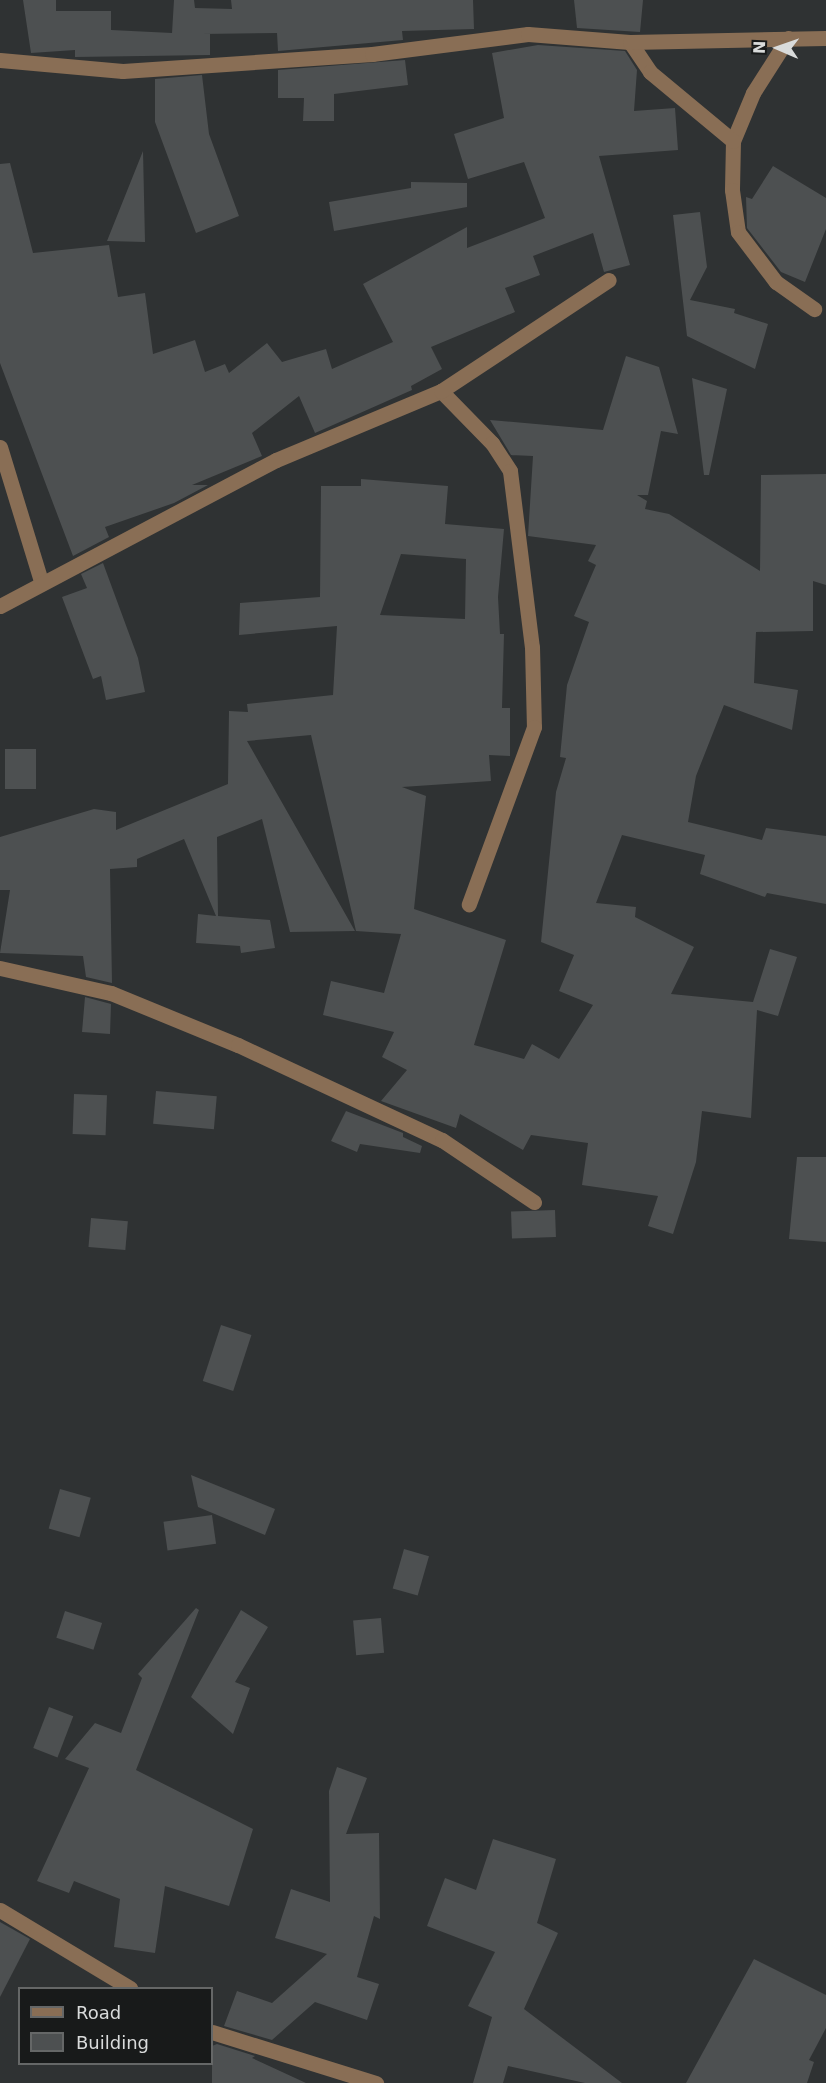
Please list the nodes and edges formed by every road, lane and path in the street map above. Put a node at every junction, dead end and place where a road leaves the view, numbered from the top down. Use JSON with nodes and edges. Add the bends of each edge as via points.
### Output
{"nodes":[{"id":1,"x":788,"y":38,"type":"junction"},
{"id":2,"x":826,"y":38,"type":"edge"},
{"id":3,"x":630,"y":42,"type":"junction"},
{"id":4,"x":0,"y":60,"type":"edge"},
{"id":5,"x":733,"y":141,"type":"junction"},
{"id":6,"x":609,"y":280,"type":"dead end"},
{"id":7,"x":814,"y":309,"type":"dead end"},
{"id":8,"x":441,"y":391,"type":"junction"},
{"id":9,"x":0,"y":447,"type":"edge"},
{"id":10,"x":41,"y":581,"type":"junction"},
{"id":11,"x":0,"y":606,"type":"edge"},
{"id":12,"x":469,"y":904,"type":"dead end"},
{"id":13,"x":0,"y":968,"type":"edge"},
{"id":14,"x":534,"y":1202,"type":"dead end"},
{"id":15,"x":0,"y":1910,"type":"edge"},
{"id":16,"x":127,"y":1987,"type":"edge"},
{"id":17,"x":213,"y":2032,"type":"edge"},
{"id":18,"x":376,"y":2083,"type":"edge"}],
"edges":[{"from":1,"to":2,"type":"street"},
{"from":1,"to":3,"type":"street"},
{"from":1,"to":5,"type":"street","via":[[753,93]]},
{"from":3,"to":4,"type":"street","via":[[528,34],[372,54],[123,71]]},
{"from":3,"to":5,"type":"street","via":[[650,72]]},
{"from":5,"to":7,"type":"street","via":[[738,232],[776,282]]},
{"from":6,"to":8,"type":"street"},
{"from":8,"to":10,"type":"street","via":[[276,460]]},
{"from":8,"to":12,"type":"street","via":[[492,443],[510,471],[532,647],[534,727]]},
{"from":9,"to":10,"type":"street"},
{"from":10,"to":11,"type":"street"},
{"from":13,"to":14,"type":"street","via":[[111,993],[238,1046],[442,1140]]},
{"from":15,"to":16,"type":"street"},
{"from":17,"to":18,"type":"street"}]}
